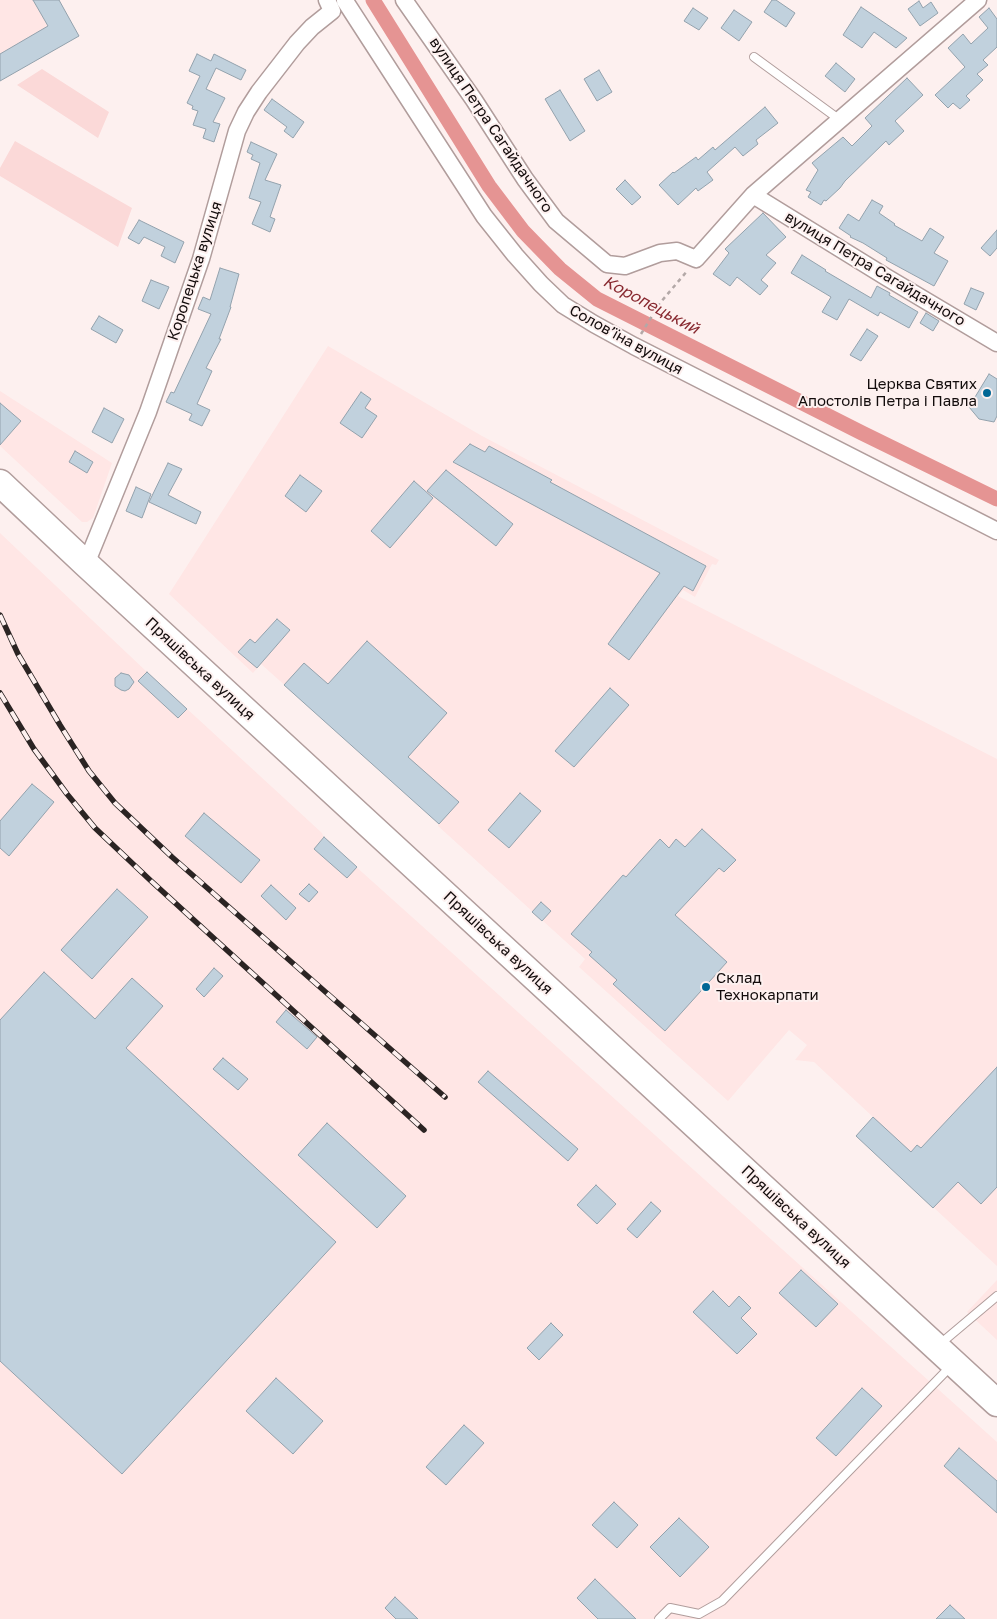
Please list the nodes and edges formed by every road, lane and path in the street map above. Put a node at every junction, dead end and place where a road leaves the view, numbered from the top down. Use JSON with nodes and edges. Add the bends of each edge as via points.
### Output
{"nodes":[{"id":1,"x":404,"y":0,"type":"edge"},
{"id":2,"x":978,"y":0,"type":"edge"},
{"id":3,"x":338,"y":3,"type":"edge"},
{"id":4,"x":754,"y":57,"type":"dead end"},
{"id":5,"x":840,"y":120,"type":"junction"},
{"id":6,"x":753,"y":195,"type":"junction"},
{"id":7,"x":696,"y":259,"type":"junction"},
{"id":8,"x":642,"y":333,"type":"dead end"},
{"id":9,"x":997,"y":343,"type":"edge"},
{"id":10,"x":0,"y":483,"type":"edge"},
{"id":11,"x":997,"y":531,"type":"edge"},
{"id":12,"x":86,"y":564,"type":"junction"},
{"id":13,"x":997,"y":1296,"type":"edge"},
{"id":14,"x":945,"y":1355,"type":"junction"},
{"id":15,"x":997,"y":1403,"type":"edge"},
{"id":16,"x":660,"y":1619,"type":"edge"}],
"edges":[{"from":1,"to":7,"type":"street","name":"вулиця Петра Сагайдачного","via":[[556,221],[606,264],[624,266],[660,253],[678,251]]},
{"from":2,"to":5,"type":"street"},
{"from":3,"to":11,"type":"street","name":"Соловʼїна вулиця","via":[[484,216],[540,284],[563,304],[634,346]]},
{"from":3,"to":12,"type":"street","name":"Коропецька вулиця","via":[[297,43],[259,92],[237,131],[201,259],[154,394]]},
{"from":4,"to":5,"type":"lane"},
{"from":5,"to":6,"type":"street"},
{"from":6,"to":7,"type":"street"},
{"from":6,"to":9,"type":"street","name":"вулиця Петра Сагайдачного"},
{"from":7,"to":8,"type":"path"},
{"from":10,"to":12,"type":"main road","name":"Пряшівська вулиця"},
{"from":12,"to":14,"type":"main road","name":"Пряшівська вулиця"},
{"from":13,"to":14,"type":"lane"},
{"from":14,"to":15,"type":"main road","name":"Пряшівська вулиця"},
{"from":14,"to":16,"type":"lane","via":[[722,1601],[699,1614],[670,1608]]}]}
